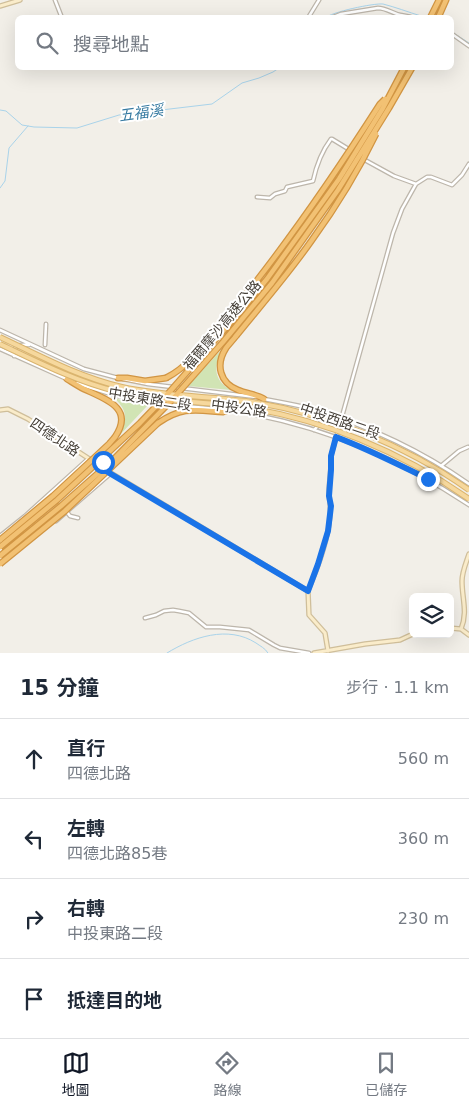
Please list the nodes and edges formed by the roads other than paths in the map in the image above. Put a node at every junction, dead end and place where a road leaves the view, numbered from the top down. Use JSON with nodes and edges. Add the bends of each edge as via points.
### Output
{"nodes":[{"id":1,"x":20,"y":0,"type":"edge"},
{"id":2,"x":55,"y":0,"type":"edge"},
{"id":3,"x":319,"y":0,"type":"edge"},
{"id":4,"x":439,"y":0,"type":"edge"},
{"id":5,"x":446,"y":0,"type":"edge"},
{"id":6,"x":0,"y":6,"type":"edge"},
{"id":7,"x":61,"y":15,"type":"edge"},
{"id":8,"x":310,"y":15,"type":"edge"},
{"id":9,"x":338,"y":15,"type":"edge"},
{"id":10,"x":398,"y":15,"type":"edge"},
{"id":11,"x":432,"y":15,"type":"edge"},
{"id":12,"x":439,"y":15,"type":"edge"},
{"id":13,"x":454,"y":35,"type":"edge"},
{"id":14,"x":469,"y":46,"type":"edge"},
{"id":15,"x":403,"y":70,"type":"edge"},
{"id":16,"x":411,"y":70,"type":"edge"},
{"id":17,"x":390,"y":94,"type":"junction"},
{"id":18,"x":389,"y":108,"type":"junction"},
{"id":19,"x":469,"y":164,"type":"edge"},
{"id":20,"x":416,"y":184,"type":"junction"},
{"id":21,"x":258,"y":197,"type":"dead end"},
{"id":22,"x":46,"y":324,"type":"dead end"},
{"id":23,"x":0,"y":330,"type":"edge"},
{"id":24,"x":0,"y":337,"type":"edge"},
{"id":25,"x":0,"y":344,"type":"edge"},
{"id":26,"x":31,"y":345,"type":"junction"},
{"id":27,"x":45,"y":345,"type":"dead end"},
{"id":28,"x":0,"y":349,"type":"edge"},
{"id":29,"x":14,"y":356,"type":"junction"},
{"id":30,"x":118,"y":378,"type":"junction"},
{"id":31,"x":66,"y":379,"type":"junction"},
{"id":32,"x":264,"y":399,"type":"junction"},
{"id":33,"x":0,"y":410,"type":"edge"},
{"id":34,"x":228,"y":410,"type":"junction"},
{"id":35,"x":320,"y":412,"type":"junction"},
{"id":36,"x":341,"y":419,"type":"junction"},
{"id":37,"x":314,"y":430,"type":"junction"},
{"id":38,"x":336,"y":437,"type":"junction"},
{"id":39,"x":468,"y":447,"type":"edge"},
{"id":40,"x":88,"y":459,"type":"junction"},
{"id":41,"x":103,"y":462,"type":"dead end"},
{"id":42,"x":99,"y":466,"type":"junction"},
{"id":43,"x":441,"y":466,"type":"junction"},
{"id":44,"x":111,"y":474,"type":"junction"},
{"id":45,"x":469,"y":484,"type":"edge"},
{"id":46,"x":469,"y":490,"type":"edge"},
{"id":47,"x":51,"y":493,"type":"junction"},
{"id":48,"x":469,"y":498,"type":"edge"},
{"id":49,"x":469,"y":504,"type":"edge"},
{"id":50,"x":68,"y":512,"type":"junction"},
{"id":51,"x":78,"y":518,"type":"dead end"},
{"id":52,"x":0,"y":536,"type":"edge"},
{"id":53,"x":0,"y":540,"type":"edge"},
{"id":54,"x":0,"y":547,"type":"edge"},
{"id":55,"x":469,"y":554,"type":"edge"},
{"id":56,"x":0,"y":556,"type":"edge"},
{"id":57,"x":0,"y":565,"type":"edge"},
{"id":58,"x":308,"y":591,"type":"junction"},
{"id":59,"x":145,"y":618,"type":"dead end"},
{"id":60,"x":454,"y":628,"type":"edge"},
{"id":61,"x":461,"y":629,"type":"junction"},
{"id":62,"x":469,"y":635,"type":"edge"},
{"id":63,"x":409,"y":636,"type":"edge"},
{"id":64,"x":328,"y":651,"type":"junction"},
{"id":65,"x":309,"y":653,"type":"edge"},
{"id":66,"x":314,"y":653,"type":"edge"}],
"edges":[{"from":1,"to":6,"type":"street"},
{"from":2,"to":7,"type":"street"},
{"from":3,"to":8,"type":"street"},
{"from":4,"to":11,"type":"highway"},
{"from":5,"to":12,"type":"highway"},
{"from":9,"to":10,"type":"street","via":[[378,8]]},
{"from":13,"to":14,"type":"street"},
{"from":15,"to":17,"type":"highway","name":"福爾摩沙高速公路","bridge":true},
{"from":16,"to":18,"type":"highway","name":"福爾摩沙高速公路","bridge":true},
{"from":17,"to":30,"type":"highway","bridge":true,"via":[[266,271],[191,359],[166,378],[145,381]]},
{"from":17,"to":54,"type":"highway","name":"福爾摩沙高速公路","bridge":true,"via":[[339,179],[267,279],[224,332],[107,454]]},
{"from":18,"to":32,"type":"highway","bridge":true,"via":[[356,170],[313,239],[226,349],[220,369],[227,384]]},
{"from":18,"to":56,"type":"highway","name":"福爾摩沙高速公路","bridge":true,"via":[[338,190],[272,283],[223,342],[113,460]]},
{"from":19,"to":20,"type":"street","via":[[452,185],[431,177]]},
{"from":20,"to":21,"type":"street","via":[[370,164],[330,139],[313,181],[287,187],[270,198]]},
{"from":20,"to":36,"type":"street","via":[[393,233]]},
{"from":22,"to":27,"type":"street"},
{"from":23,"to":26,"type":"street","name":"中投西路二段"},
{"from":24,"to":46,"type":"main road","name":"中投公路","bridge":true,"via":[[82,375],[110,384],[262,404],[344,426],[411,455]]},
{"from":25,"to":48,"type":"main road","name":"中投公路","bridge":true,"via":[[70,376],[116,392],[277,413],[316,424],[384,450]]},
{"from":26,"to":29,"type":"street","via":[[16,346]]},
{"from":26,"to":30,"type":"street","name":"中投西路二段","via":[[84,369]]},
{"from":28,"to":29,"type":"street","name":"中投東路二段"},
{"from":29,"to":31,"type":"street","name":"中投東路二段"},
{"from":30,"to":32,"type":"street","name":"中投西路二段"},
{"from":31,"to":34,"type":"street","name":"中投東路二段","via":[[104,393],[140,401]]},
{"from":31,"to":53,"type":"highway","bridge":true,"via":[[112,403],[120,411],[119,431],[110,444]]},
{"from":32,"to":35,"type":"street","name":"中投西路二段"},
{"from":33,"to":40,"type":"street","name":"四德北路","via":[[8,409],[23,416]]},
{"from":34,"to":37,"type":"street","name":"中投東路二段"},
{"from":34,"to":57,"type":"highway","bridge":true,"via":[[190,409],[158,423],[65,511]]},
{"from":35,"to":36,"type":"street","name":"中投西路二段"},
{"from":35,"to":37,"type":"street","via":[[321,422]]},
{"from":36,"to":38,"type":"street"},
{"from":36,"to":43,"type":"street","name":"中投西路二段","via":[[389,438]]},
{"from":37,"to":38,"type":"street","name":"中投東路二段"},
{"from":38,"to":49,"type":"street","name":"中投東路二段","via":[[428,479]]},
{"from":38,"to":58,"type":"street","via":[[331,456],[328,531]]},
{"from":39,"to":43,"type":"street"},
{"from":40,"to":42,"type":"street","name":"四德北路"},
{"from":40,"to":47,"type":"street"},
{"from":41,"to":42,"type":"street"},
{"from":42,"to":44,"type":"street","name":"四德北路"},
{"from":43,"to":45,"type":"street","name":"中投西路二段"},
{"from":44,"to":50,"type":"street"},
{"from":44,"to":58,"type":"street","name":"四德北路"},
{"from":47,"to":50,"type":"street"},
{"from":47,"to":52,"type":"street"},
{"from":50,"to":51,"type":"street"},
{"from":50,"to":57,"type":"street"},
{"from":55,"to":61,"type":"street","via":[[462,579],[466,611]]},
{"from":58,"to":64,"type":"street","via":[[309,615],[325,632]]},
{"from":59,"to":65,"type":"street","via":[[172,610],[189,613],[206,627],[248,630],[280,648]]},
{"from":60,"to":61,"type":"street"},
{"from":61,"to":62,"type":"street"},
{"from":63,"to":64,"type":"street"},
{"from":64,"to":66,"type":"street"}]}
